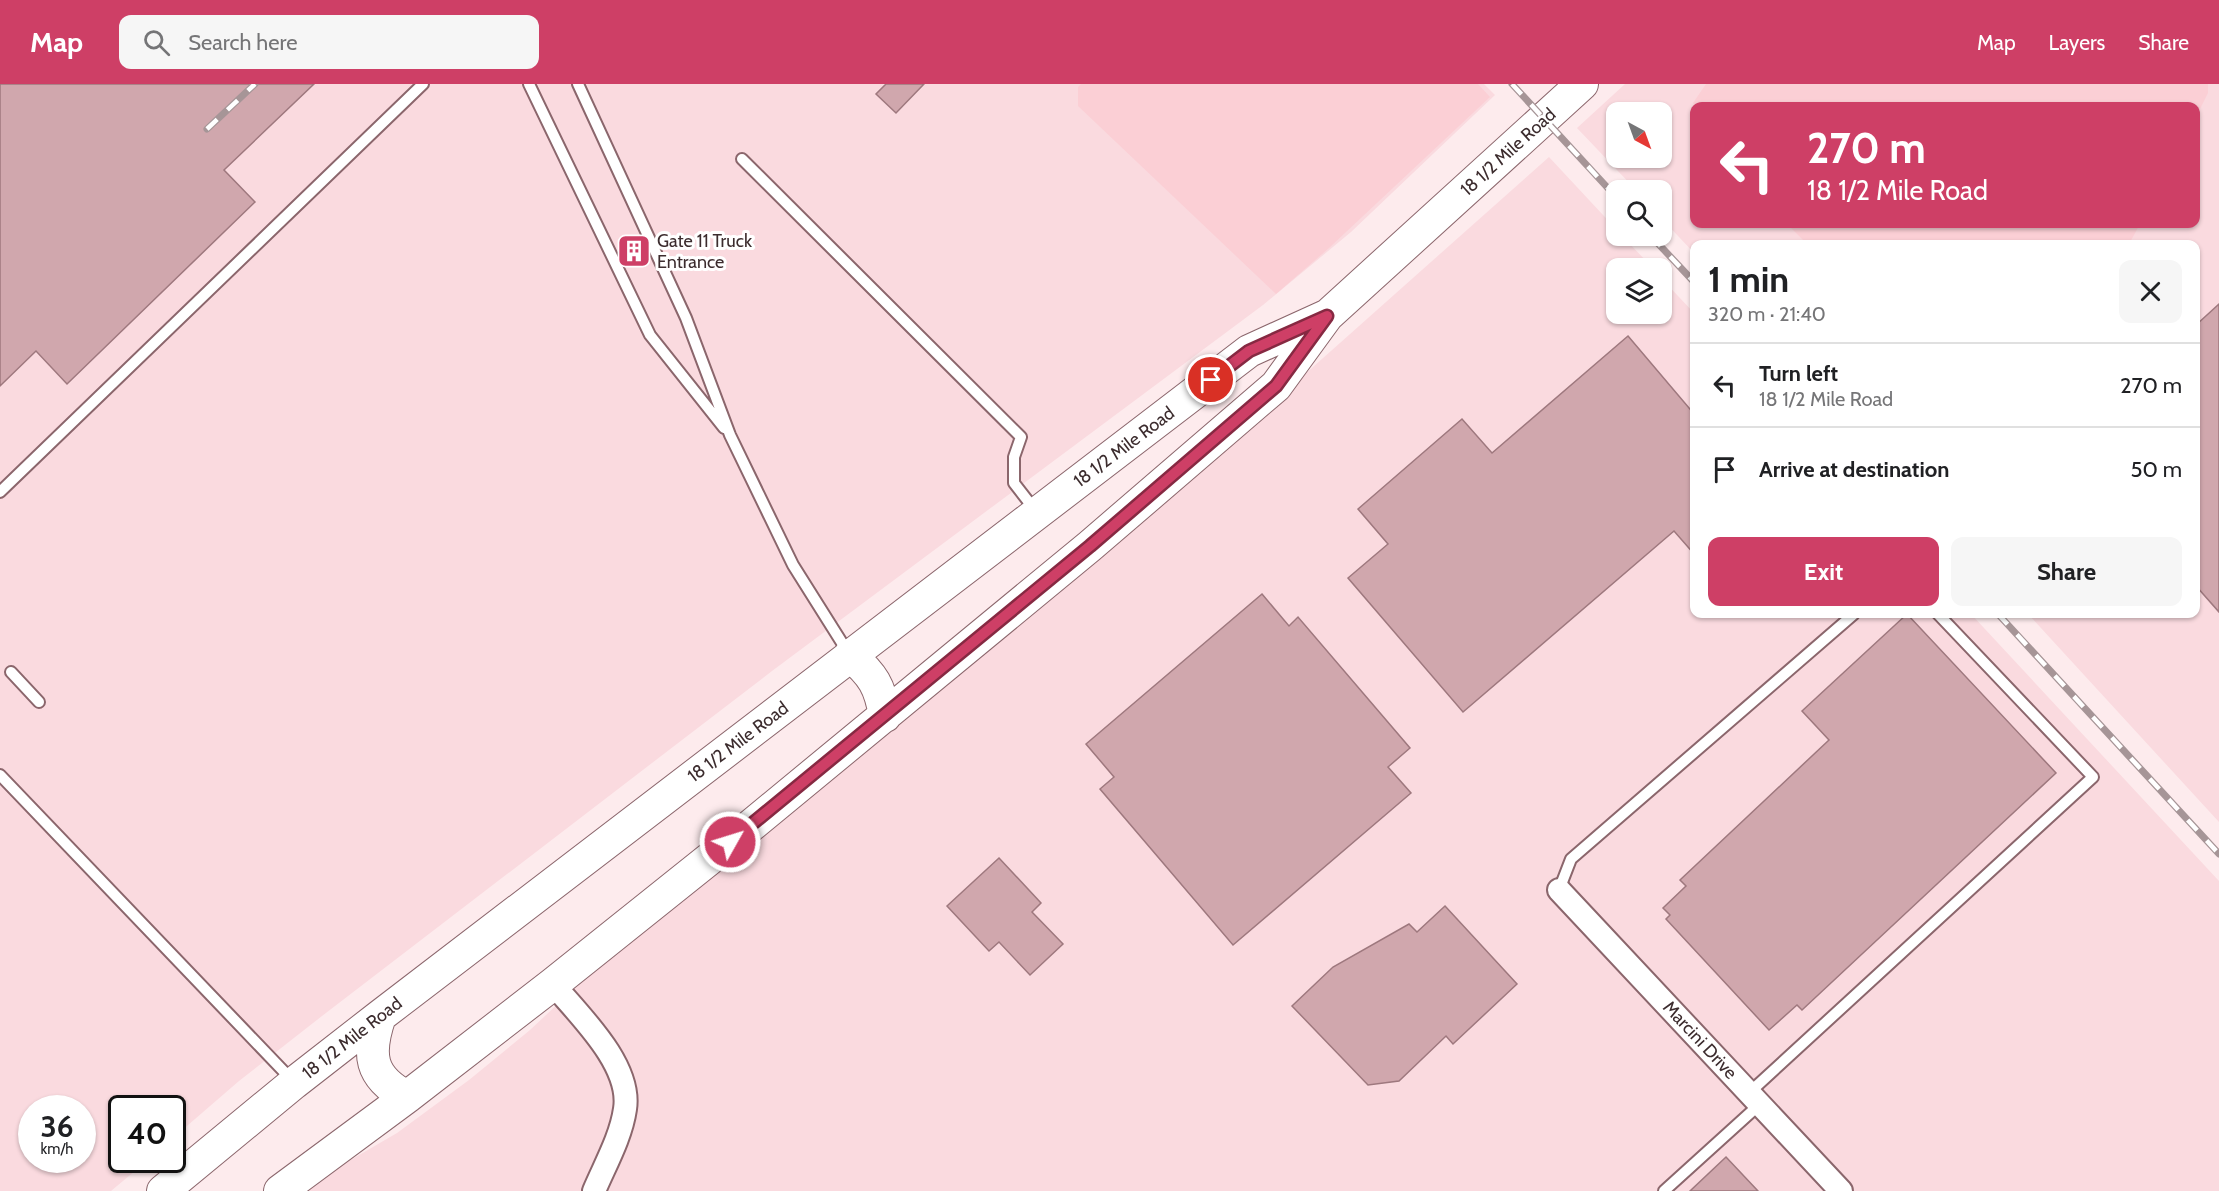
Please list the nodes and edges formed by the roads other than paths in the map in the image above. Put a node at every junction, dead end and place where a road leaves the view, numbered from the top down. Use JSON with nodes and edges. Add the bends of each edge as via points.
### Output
{"nodes":[{"id":1,"x":423,"y":84,"type":"edge"},
{"id":2,"x":529,"y":84,"type":"edge"},
{"id":3,"x":578,"y":84,"type":"edge"},
{"id":4,"x":1582,"y":84,"type":"edge"},
{"id":5,"x":742,"y":159,"type":"dead end"},
{"id":6,"x":1327,"y":316,"type":"junction"},
{"id":7,"x":730,"y":435,"type":"junction"},
{"id":8,"x":0,"y":492,"type":"edge"},
{"id":9,"x":1036,"y":513,"type":"junction"},
{"id":10,"x":1849,"y":618,"type":"edge"},
{"id":11,"x":1942,"y":618,"type":"edge"},
{"id":12,"x":850,"y":655,"type":"junction"},
{"id":13,"x":10,"y":672,"type":"dead end"},
{"id":14,"x":39,"y":702,"type":"dead end"},
{"id":15,"x":885,"y":716,"type":"junction"},
{"id":16,"x":0,"y":774,"type":"edge"},
{"id":17,"x":1559,"y":890,"type":"joint"},
{"id":18,"x":553,"y":984,"type":"junction"},
{"id":19,"x":380,"y":1016,"type":"junction"},
{"id":20,"x":294,"y":1083,"type":"junction"},
{"id":21,"x":407,"y":1097,"type":"junction"},
{"id":22,"x":1755,"y":1098,"type":"junction"},
{"id":23,"x":163,"y":1191,"type":"edge"},
{"id":24,"x":280,"y":1191,"type":"edge"},
{"id":25,"x":594,"y":1191,"type":"edge"},
{"id":26,"x":1664,"y":1191,"type":"edge"},
{"id":27,"x":1840,"y":1191,"type":"edge"}],
"edges":[{"from":1,"to":8,"type":"lane"},
{"from":2,"to":7,"type":"lane","via":[[650,335]]},
{"from":3,"to":7,"type":"lane","via":[[686,318]]},
{"from":4,"to":6,"type":"street","name":"18 1/2 Mile Road"},
{"from":5,"to":9,"type":"lane","via":[[1021,437],[1014,457],[1014,483]]},
{"from":6,"to":9,"type":"street","name":"18 1/2 Mile Road","via":[[1249,351]]},
{"from":6,"to":15,"type":"street","name":"18 1/2 Mile Road","via":[[1276,386]]},
{"from":7,"to":12,"type":"lane","via":[[794,565]]},
{"from":9,"to":12,"type":"street","name":"18 1/2 Mile Road"},
{"from":10,"to":17,"type":"lane","via":[[1571,860]]},
{"from":11,"to":22,"type":"lane","via":[[2093,777]]},
{"from":12,"to":15,"type":"street","via":[[870,672]]},
{"from":12,"to":19,"type":"street","name":"18 1/2 Mile Road"},
{"from":13,"to":14,"type":"lane"},
{"from":15,"to":18,"type":"street","name":"18 1/2 Mile Road"},
{"from":16,"to":20,"type":"lane"},
{"from":17,"to":22,"type":"street","name":"Marcini Drive"},
{"from":18,"to":21,"type":"street","name":"18 1/2 Mile Road"},
{"from":18,"to":25,"type":"street","via":[[604,1046],[625,1085],[626,1108],[620,1129]]},
{"from":19,"to":20,"type":"street","name":"18 1/2 Mile Road"},
{"from":19,"to":21,"type":"street","via":[[372,1044],[375,1067],[393,1090]]},
{"from":20,"to":23,"type":"street","name":"18 1/2 Mile Road"},
{"from":21,"to":24,"type":"street","name":"18 1/2 Mile Road"},
{"from":22,"to":26,"type":"lane"},
{"from":22,"to":27,"type":"street","name":"Marcini Drive"}]}
